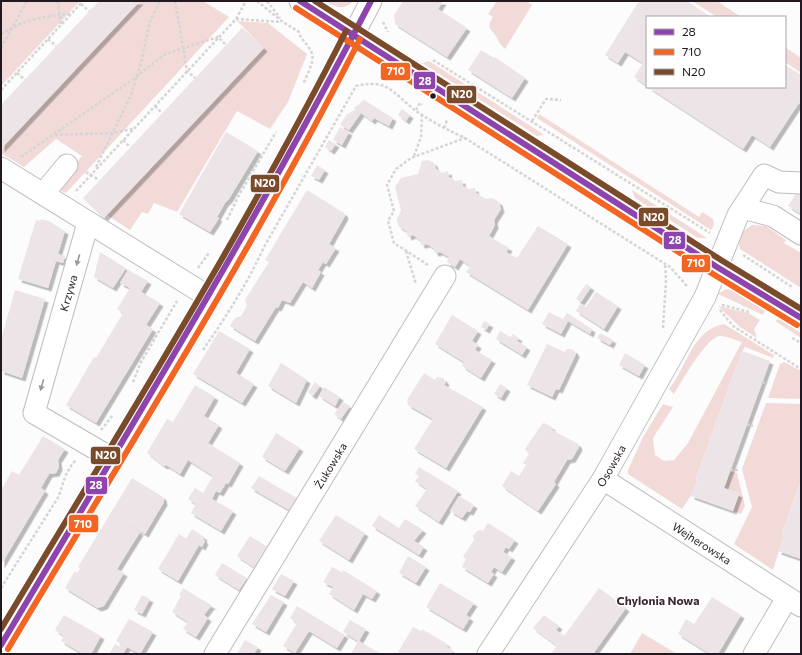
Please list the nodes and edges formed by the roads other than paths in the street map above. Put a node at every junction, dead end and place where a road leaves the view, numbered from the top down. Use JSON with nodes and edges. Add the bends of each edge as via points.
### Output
{"nodes":[{"id":1,"x":300,"y":1,"type":"edge"},
{"id":2,"x":371,"y":1,"type":"edge"},
{"id":3,"x":353,"y":35,"type":"junction"},
{"id":4,"x":10,"y":164,"type":"edge"},
{"id":5,"x":67,"y":166,"type":"dead end"},
{"id":6,"x":801,"y":183,"type":"edge"},
{"id":7,"x":44,"y":194,"type":"junction"},
{"id":8,"x":743,"y":208,"type":"junction"},
{"id":9,"x":88,"y":223,"type":"junction"},
{"id":10,"x":801,"y":234,"type":"edge"},
{"id":11,"x":717,"y":267,"type":"junction"},
{"id":12,"x":445,"y":276,"type":"road end"},
{"id":13,"x":209,"y":297,"type":"junction"},
{"id":14,"x":801,"y":318,"type":"edge"},
{"id":15,"x":113,"y":459,"type":"junction"},
{"id":16,"x":602,"y":479,"type":"junction"},
{"id":17,"x":794,"y":602,"type":"edge"},
{"id":18,"x":1,"y":645,"type":"edge"},
{"id":19,"x":215,"y":654,"type":"edge"},
{"id":20,"x":488,"y":654,"type":"edge"},
{"id":21,"x":754,"y":654,"type":"edge"}],
"edges":[{"from":1,"to":3,"type":"street"},
{"from":2,"to":3,"type":"street"},
{"from":3,"to":11,"type":"street"},
{"from":3,"to":13,"type":"street","via":[[323,94]]},
{"from":4,"to":7,"type":"street"},
{"from":5,"to":7,"type":"street"},
{"from":6,"to":8,"type":"street","name":"Osowska","via":[[778,182],[764,175]]},
{"from":7,"to":9,"type":"street"},
{"from":8,"to":10,"type":"street","via":[[774,216]]},
{"from":8,"to":11,"type":"street","name":"Osowska"},
{"from":9,"to":13,"type":"street"},
{"from":9,"to":15,"type":"street","name":"Krzywa","one_way":true,"via":[[34,413]]},
{"from":11,"to":14,"type":"street"},
{"from":11,"to":16,"type":"street","name":"Osowska","via":[[705,297]]},
{"from":12,"to":19,"type":"street","name":"Żukowska"},
{"from":13,"to":15,"type":"street"},
{"from":15,"to":18,"type":"street"},
{"from":16,"to":17,"type":"street","name":"Wejherowska"},
{"from":16,"to":20,"type":"street","name":"Osowska"},
{"from":17,"to":21,"type":"street"}]}
